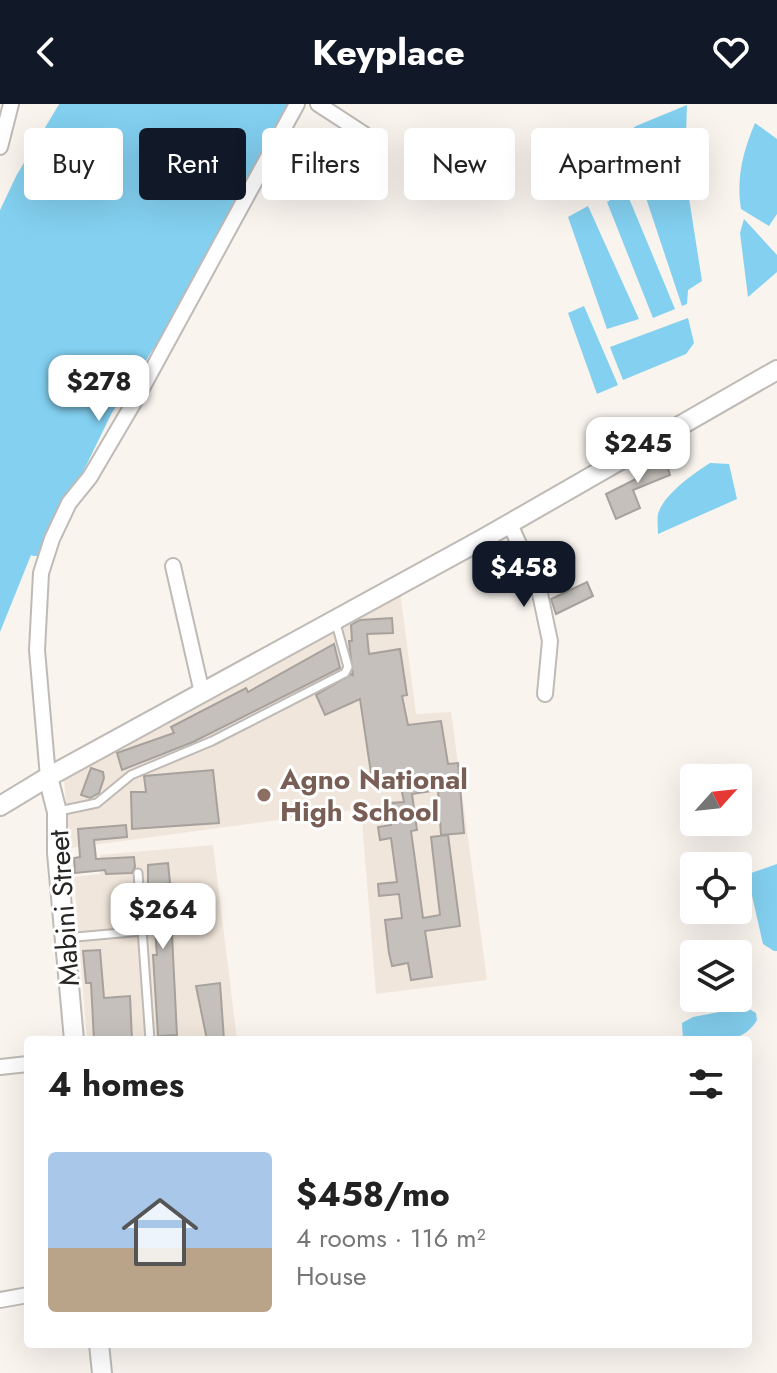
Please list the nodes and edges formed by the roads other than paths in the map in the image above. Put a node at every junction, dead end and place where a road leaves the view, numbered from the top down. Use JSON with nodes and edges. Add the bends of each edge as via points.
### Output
{"nodes":[{"id":1,"x":11,"y":104,"type":"edge"},
{"id":2,"x":297,"y":104,"type":"edge"},
{"id":3,"x":318,"y":104,"type":"edge"},
{"id":4,"x":355,"y":128,"type":"edge"},
{"id":5,"x":0,"y":147,"type":"edge"},
{"id":6,"x":777,"y":370,"type":"edge"},
{"id":7,"x":510,"y":524,"type":"junction"},
{"id":8,"x":173,"y":566,"type":"dead end"},
{"id":9,"x":335,"y":620,"type":"junction"},
{"id":10,"x":202,"y":693,"type":"junction"},
{"id":11,"x":545,"y":694,"type":"dead end"},
{"id":12,"x":48,"y":777,"type":"junction"},
{"id":13,"x":0,"y":806,"type":"edge"},
{"id":14,"x":57,"y":812,"type":"junction"},
{"id":15,"x":138,"y":873,"type":"dead end"},
{"id":16,"x":143,"y":931,"type":"junction"},
{"id":17,"x":65,"y":938,"type":"junction"},
{"id":18,"x":74,"y":1036,"type":"edge"},
{"id":19,"x":150,"y":1036,"type":"edge"},
{"id":20,"x":24,"y":1064,"type":"edge"},
{"id":21,"x":0,"y":1067,"type":"edge"},
{"id":22,"x":24,"y":1296,"type":"edge"},
{"id":23,"x":0,"y":1300,"type":"edge"},
{"id":24,"x":99,"y":1348,"type":"edge"},
{"id":25,"x":102,"y":1373,"type":"edge"}],
"edges":[{"from":1,"to":5,"type":"street"},
{"from":2,"to":12,"type":"street","via":[[140,392],[52,539],[41,573],[37,650]]},
{"from":3,"to":4,"type":"street"},
{"from":6,"to":7,"type":"street"},
{"from":7,"to":9,"type":"street"},
{"from":7,"to":11,"type":"street","via":[[539,589],[550,641]]},
{"from":8,"to":10,"type":"street"},
{"from":9,"to":10,"type":"street"},
{"from":9,"to":14,"type":"lane","via":[[348,667],[345,673],[212,741],[131,775],[97,803]]},
{"from":10,"to":12,"type":"street"},
{"from":12,"to":13,"type":"street"},
{"from":12,"to":14,"type":"street","name":"Mabini Street"},
{"from":14,"to":17,"type":"street","name":"Mabini Street"},
{"from":15,"to":16,"type":"lane"},
{"from":16,"to":17,"type":"lane"},
{"from":16,"to":19,"type":"lane"},
{"from":17,"to":18,"type":"street","name":"Mabini Street"},
{"from":20,"to":21,"type":"street"},
{"from":22,"to":23,"type":"street"},
{"from":24,"to":25,"type":"street"}]}
